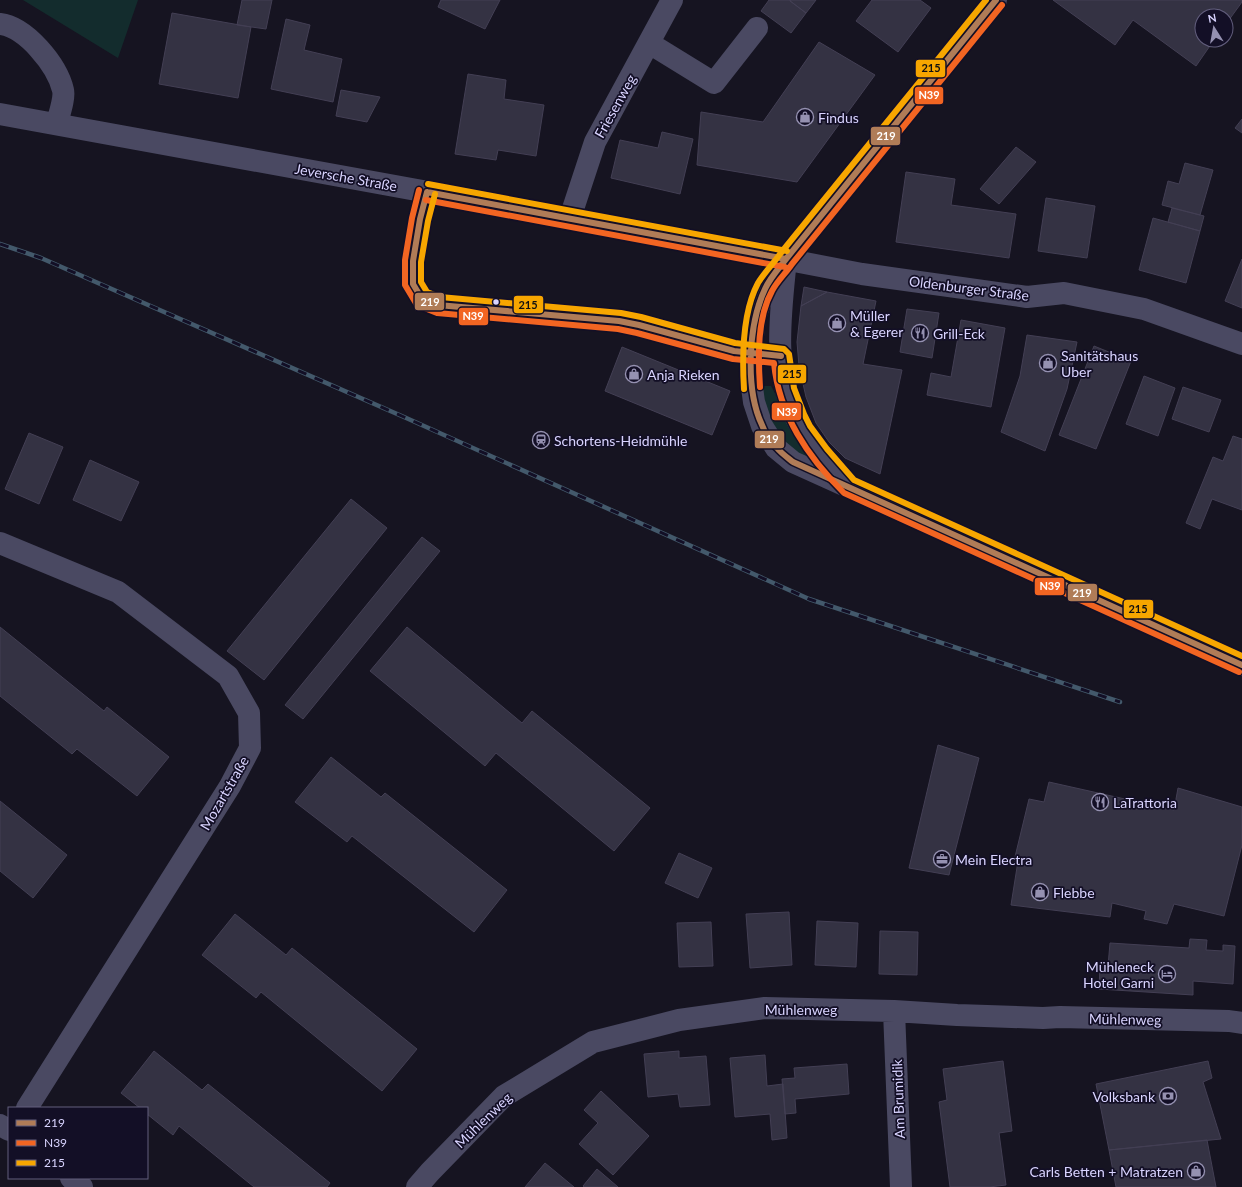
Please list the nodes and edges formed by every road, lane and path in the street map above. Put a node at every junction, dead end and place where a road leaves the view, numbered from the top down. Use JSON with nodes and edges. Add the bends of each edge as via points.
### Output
{"nodes":[{"id":1,"x":672,"y":0,"type":"edge"},
{"id":2,"x":996,"y":0,"type":"edge"},
{"id":3,"x":0,"y":24,"type":"edge"},
{"id":4,"x":757,"y":28,"type":"dead end"},
{"id":5,"x":649,"y":43,"type":"junction"},
{"id":6,"x":0,"y":114,"type":"edge"},
{"id":7,"x":57,"y":123,"type":"junction"},
{"id":8,"x":427,"y":192,"type":"junction"},
{"id":9,"x":570,"y":218,"type":"junction"},
{"id":10,"x":786,"y":259,"type":"junction"},
{"id":11,"x":1242,"y":344,"type":"edge"},
{"id":12,"x":751,"y":354,"type":"junction"},
{"id":13,"x":781,"y":356,"type":"junction"},
{"id":14,"x":849,"y":487,"type":"junction"},
{"id":15,"x":0,"y":543,"type":"edge"},
{"id":16,"x":1242,"y":665,"type":"edge"},
{"id":17,"x":894,"y":1011,"type":"junction"},
{"id":18,"x":1242,"y":1023,"type":"edge"},
{"id":19,"x":29,"y":1107,"type":"edge"},
{"id":20,"x":72,"y":1179,"type":"edge"},
{"id":21,"x":82,"y":1187,"type":"edge"},
{"id":22,"x":417,"y":1187,"type":"edge"},
{"id":23,"x":901,"y":1187,"type":"edge"}],
"edges":[{"from":1,"to":5,"type":"street","name":"Friesenweg"},
{"from":2,"to":10,"type":"street"},
{"from":3,"to":7,"type":"street","via":[[8,25],[27,38],[56,70],[63,91]]},
{"from":4,"to":5,"type":"street","via":[[714,83]]},
{"from":5,"to":9,"type":"street","name":"Friesenweg","via":[[595,142]]},
{"from":6,"to":7,"type":"street","name":"Jeversche Straße"},
{"from":7,"to":8,"type":"street","name":"Jeversche Straße"},
{"from":8,"to":9,"type":"street","name":"Jeversche Straße"},
{"from":8,"to":12,"type":"street","via":[[412,261],[413,284],[422,299],[438,306],[619,321]]},
{"from":9,"to":10,"type":"street","name":"Jeversche Straße"},
{"from":10,"to":11,"type":"street","name":"Oldenburger Straße","via":[[862,274],[1027,297],[1064,293],[1144,309]]},
{"from":10,"to":12,"type":"street","via":[[765,288],[755,318]]},
{"from":10,"to":13,"type":"street","via":[[780,325]]},
{"from":12,"to":13,"type":"street"},
{"from":12,"to":14,"type":"street","via":[[754,402],[762,426],[776,448],[793,462]]},
{"from":13,"to":14,"type":"street","via":[[786,390],[796,418]]},
{"from":14,"to":16,"type":"street"},
{"from":15,"to":19,"type":"street","name":"Mozartstraße","via":[[118,592],[228,676],[249,713],[250,748],[230,786]]},
{"from":17,"to":18,"type":"street","name":"Mühlenweg"},
{"from":17,"to":22,"type":"street","name":"Mühlenweg","via":[[765,1008],[679,1020],[593,1042],[504,1096]]},
{"from":17,"to":23,"type":"street","name":"Am Brumidik"},
{"from":20,"to":21,"type":"street"}]}
